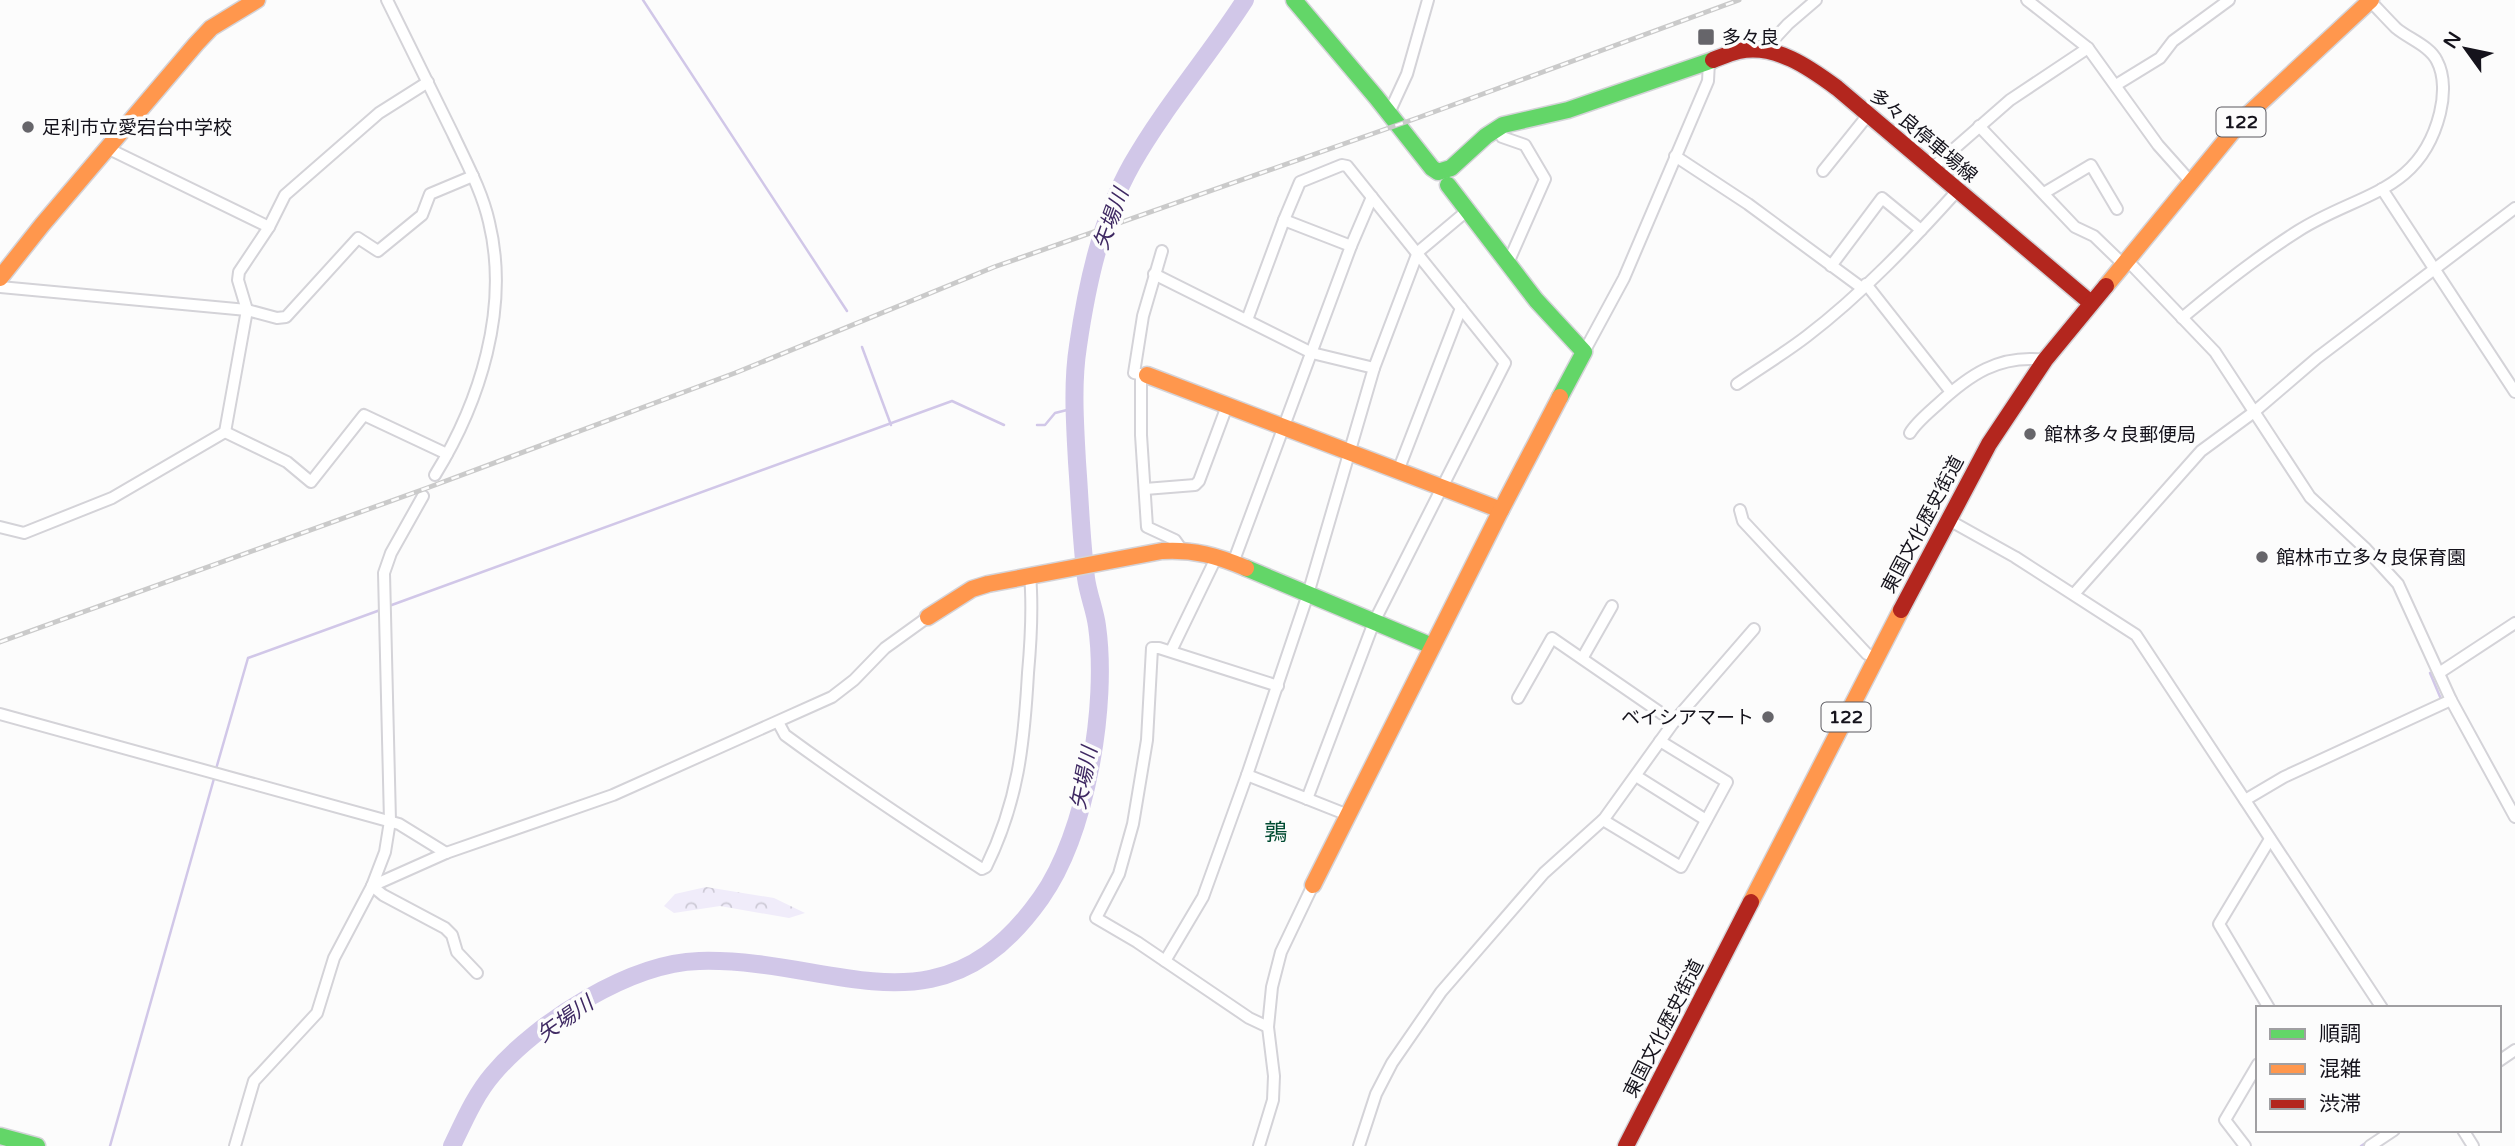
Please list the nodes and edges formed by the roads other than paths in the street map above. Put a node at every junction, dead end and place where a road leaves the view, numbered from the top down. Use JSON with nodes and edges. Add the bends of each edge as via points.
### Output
{"nodes":[{"id":1,"x":257,"y":0,"type":"edge"},
{"id":2,"x":387,"y":0,"type":"edge"},
{"id":3,"x":1294,"y":0,"type":"edge"},
{"id":4,"x":1428,"y":0,"type":"edge"},
{"id":5,"x":1816,"y":0,"type":"edge"},
{"id":6,"x":2027,"y":0,"type":"edge"},
{"id":7,"x":2229,"y":0,"type":"edge"},
{"id":8,"x":2370,"y":0,"type":"edge"},
{"id":9,"x":2088,"y":48,"type":"junction"},
{"id":10,"x":1763,"y":51,"type":"junction"},
{"id":11,"x":1709,"y":62,"type":"junction"},
{"id":12,"x":428,"y":82,"type":"junction"},
{"id":13,"x":2116,"y":85,"type":"junction"},
{"id":14,"x":1389,"y":113,"type":"junction"},
{"id":15,"x":1868,"y":115,"type":"junction"},
{"id":16,"x":1979,"y":126,"type":"junction"},
{"id":17,"x":1497,"y":128,"type":"junction"},
{"id":18,"x":107,"y":148,"type":"junction"},
{"id":19,"x":1675,"y":156,"type":"junction"},
{"id":20,"x":1931,"y":169,"type":"junction"},
{"id":21,"x":1824,"y":170,"type":"dead end"},
{"id":22,"x":473,"y":176,"type":"junction"},
{"id":23,"x":2191,"y":182,"type":"junction"},
{"id":24,"x":1448,"y":185,"type":"dead end"},
{"id":25,"x":2382,"y":189,"type":"junction"},
{"id":26,"x":1957,"y":191,"type":"junction"},
{"id":27,"x":2044,"y":193,"type":"junction"},
{"id":28,"x":1373,"y":197,"type":"junction"},
{"id":29,"x":2515,"y":208,"type":"edge"},
{"id":30,"x":2117,"y":209,"type":"dead end"},
{"id":31,"x":1468,"y":211,"type":"junction"},
{"id":32,"x":1284,"y":220,"type":"junction"},
{"id":33,"x":269,"y":227,"type":"junction"},
{"id":34,"x":1921,"y":230,"type":"junction"},
{"id":35,"x":1351,"y":246,"type":"junction"},
{"id":36,"x":1162,"y":251,"type":"dead end"},
{"id":37,"x":1418,"y":252,"type":"junction"},
{"id":38,"x":2125,"y":262,"type":"junction"},
{"id":39,"x":1507,"y":263,"type":"junction"},
{"id":40,"x":1831,"y":266,"type":"junction"},
{"id":41,"x":2434,"y":268,"type":"junction"},
{"id":42,"x":1154,"y":274,"type":"junction"},
{"id":43,"x":0,"y":278,"type":"edge"},
{"id":44,"x":1864,"y":286,"type":"junction"},
{"id":45,"x":0,"y":287,"type":"edge"},
{"id":46,"x":2091,"y":303,"type":"junction"},
{"id":47,"x":1461,"y":308,"type":"junction"},
{"id":48,"x":247,"y":310,"type":"junction"},
{"id":49,"x":2182,"y":318,"type":"junction"},
{"id":50,"x":1247,"y":320,"type":"junction"},
{"id":51,"x":1584,"y":352,"type":"junction"},
{"id":52,"x":1312,"y":353,"type":"junction"},
{"id":53,"x":2045,"y":360,"type":"junction"},
{"id":54,"x":1374,"y":368,"type":"junction"},
{"id":55,"x":1144,"y":375,"type":"junction"},
{"id":56,"x":1737,"y":384,"type":"dead end"},
{"id":57,"x":1951,"y":392,"type":"junction"},
{"id":58,"x":2515,"y":392,"type":"edge"},
{"id":59,"x":1227,"y":406,"type":"junction"},
{"id":60,"x":2255,"y":412,"type":"junction"},
{"id":61,"x":1284,"y":428,"type":"junction"},
{"id":62,"x":225,"y":432,"type":"junction"},
{"id":63,"x":1910,"y":433,"type":"dead end"},
{"id":64,"x":1350,"y":453,"type":"junction"},
{"id":65,"x":447,"y":454,"type":"junction"},
{"id":66,"x":1398,"y":471,"type":"junction"},
{"id":67,"x":435,"y":475,"type":"dead end"},
{"id":68,"x":1443,"y":488,"type":"junction"},
{"id":69,"x":1145,"y":489,"type":"junction"},
{"id":70,"x":423,"y":496,"type":"dead end"},
{"id":71,"x":1501,"y":510,"type":"junction"},
{"id":72,"x":1740,"y":510,"type":"dead end"},
{"id":73,"x":1947,"y":519,"type":"junction"},
{"id":74,"x":0,"y":527,"type":"edge"},
{"id":75,"x":1182,"y":550,"type":"junction"},
{"id":76,"x":1217,"y":556,"type":"junction"},
{"id":77,"x":1233,"y":563,"type":"junction"},
{"id":78,"x":1034,"y":574,"type":"junction"},
{"id":79,"x":1308,"y":594,"type":"junction"},
{"id":80,"x":2074,"y":594,"type":"junction"},
{"id":81,"x":1612,"y":606,"type":"dead end"},
{"id":82,"x":928,"y":617,"type":"joint"},
{"id":83,"x":1374,"y":622,"type":"junction"},
{"id":84,"x":2515,"y":623,"type":"edge"},
{"id":85,"x":1754,"y":629,"type":"dead end"},
{"id":86,"x":1432,"y":646,"type":"junction"},
{"id":87,"x":1171,"y":651,"type":"junction"},
{"id":88,"x":1583,"y":657,"type":"junction"},
{"id":89,"x":1876,"y":657,"type":"junction"},
{"id":90,"x":2439,"y":673,"type":"junction"},
{"id":91,"x":1278,"y":686,"type":"junction"},
{"id":92,"x":1518,"y":698,"type":"dead end"},
{"id":93,"x":2451,"y":700,"type":"junction"},
{"id":94,"x":0,"y":713,"type":"edge"},
{"id":95,"x":778,"y":722,"type":"junction"},
{"id":96,"x":1674,"y":722,"type":"junction"},
{"id":97,"x":1660,"y":741,"type":"junction"},
{"id":98,"x":1247,"y":775,"type":"junction"},
{"id":99,"x":1636,"y":776,"type":"junction"},
{"id":100,"x":1307,"y":799,"type":"junction"},
{"id":101,"x":2245,"y":800,"type":"junction"},
{"id":102,"x":1348,"y":815,"type":"junction"},
{"id":103,"x":2515,"y":817,"type":"edge"},
{"id":104,"x":1603,"y":820,"type":"junction"},
{"id":105,"x":1706,"y":820,"type":"junction"},
{"id":106,"x":390,"y":821,"type":"junction"},
{"id":107,"x":2270,"y":839,"type":"junction"},
{"id":108,"x":446,"y":853,"type":"junction"},
{"id":109,"x":1313,"y":885,"type":"joint"},
{"id":110,"x":372,"y":886,"type":"junction"},
{"id":111,"x":1165,"y":961,"type":"junction"},
{"id":112,"x":477,"y":973,"type":"dead end"},
{"id":113,"x":2268,"y":1006,"type":"edge"},
{"id":114,"x":2381,"y":1006,"type":"edge"},
{"id":115,"x":1268,"y":1027,"type":"junction"},
{"id":116,"x":2256,"y":1067,"type":"edge"},
{"id":117,"x":2391,"y":1132,"type":"edge"},
{"id":118,"x":0,"y":1136,"type":"edge"},
{"id":119,"x":37,"y":1146,"type":"edge"},
{"id":120,"x":235,"y":1146,"type":"edge"},
{"id":121,"x":1259,"y":1146,"type":"edge"},
{"id":122,"x":1359,"y":1146,"type":"edge"},
{"id":123,"x":1626,"y":1146,"type":"edge"},
{"id":124,"x":2245,"y":1146,"type":"edge"},
{"id":125,"x":2370,"y":1146,"type":"edge"}],
"edges":[{"from":1,"to":18,"type":"main road","via":[[211,28]]},
{"from":2,"to":12,"type":"street"},
{"from":3,"to":14,"type":"main road"},
{"from":4,"to":14,"type":"street","via":[[1407,74]]},
{"from":5,"to":10,"type":"street"},
{"from":6,"to":9,"type":"street"},
{"from":7,"to":13,"type":"street","via":[[2173,41],[2160,58]]},
{"from":8,"to":23,"type":"main road","name":"東国文化歴史街道","number":"122","via":[[2253,108]]},
{"from":8,"to":25,"type":"street","via":[[2397,29],[2431,52],[2442,72],[2443,103],[2420,158],[2412,170]]},
{"from":9,"to":13,"type":"street"},
{"from":9,"to":16,"type":"street"},
{"from":10,"to":11,"type":"main road","name":"多々良停車場線","via":[[1740,51]]},
{"from":10,"to":15,"type":"main road","name":"多々良停車場線","via":[[1812,70]]},
{"from":11,"to":17,"type":"main road","name":"多々良停車場線","via":[[1569,110]]},
{"from":11,"to":19,"type":"street","via":[[1708,81]]},
{"from":12,"to":22,"type":"street"},
{"from":12,"to":33,"type":"street","via":[[379,113],[285,195]]},
{"from":13,"to":23,"type":"street"},
{"from":14,"to":17,"type":"main road","via":[[1438,172],[1451,168]]},
{"from":15,"to":20,"type":"main road","name":"多々良停車場線"},
{"from":15,"to":21,"type":"street"},
{"from":16,"to":20,"type":"street"},
{"from":16,"to":27,"type":"street"},
{"from":17,"to":39,"type":"street","via":[[1502,137],[1525,145],[1545,179]]},
{"from":18,"to":33,"type":"street"},
{"from":18,"to":43,"type":"main road"},
{"from":19,"to":40,"type":"street"},
{"from":19,"to":51,"type":"street","via":[[1623,278]]},
{"from":20,"to":26,"type":"main road","name":"多々良停車場線"},
{"from":22,"to":48,"type":"street","via":[[430,194],[422,215],[378,251],[358,238],[286,317]]},
{"from":22,"to":65,"type":"street","via":[[489,222],[496,303],[474,398]]},
{"from":23,"to":38,"type":"main road","name":"東国文化歴史街道","number":"122"},
{"from":24,"to":31,"type":"main road"},
{"from":25,"to":41,"type":"street"},
{"from":25,"to":49,"type":"street","via":[[2301,229],[2224,282]]},
{"from":26,"to":34,"type":"street"},
{"from":26,"to":46,"type":"main road","name":"多々良停車場線"},
{"from":27,"to":30,"type":"street","via":[[2091,165]]},
{"from":27,"to":38,"type":"street","via":[[2075,227],[2094,236]]},
{"from":28,"to":32,"type":"street","via":[[1350,168],[1342,165],[1300,182]]},
{"from":28,"to":35,"type":"street"},
{"from":28,"to":37,"type":"street"},
{"from":29,"to":41,"type":"street"},
{"from":31,"to":37,"type":"street"},
{"from":31,"to":39,"type":"main road"},
{"from":32,"to":35,"type":"street"},
{"from":32,"to":50,"type":"street"},
{"from":33,"to":48,"type":"street","via":[[239,272]]},
{"from":34,"to":40,"type":"street","via":[[1882,198]]},
{"from":34,"to":44,"type":"street"},
{"from":35,"to":52,"type":"street"},
{"from":36,"to":42,"type":"street"},
{"from":37,"to":47,"type":"street"},
{"from":37,"to":54,"type":"street"},
{"from":38,"to":46,"type":"main road","name":"東国文化歴史街道","number":"122"},
{"from":38,"to":49,"type":"street"},
{"from":39,"to":51,"type":"main road"},
{"from":40,"to":44,"type":"street"},
{"from":41,"to":58,"type":"street"},
{"from":41,"to":60,"type":"street"},
{"from":42,"to":50,"type":"street"},
{"from":42,"to":55,"type":"street","via":[[1134,373]]},
{"from":44,"to":56,"type":"street","via":[[1808,335]]},
{"from":44,"to":57,"type":"street"},
{"from":45,"to":48,"type":"street"},
{"from":46,"to":53,"type":"main road","name":"東国文化歴史街道","number":"122"},
{"from":47,"to":66,"type":"street"},
{"from":47,"to":68,"type":"street","via":[[1505,363]]},
{"from":48,"to":62,"type":"street"},
{"from":49,"to":60,"type":"street","via":[[2215,352]]},
{"from":50,"to":52,"type":"street"},
{"from":51,"to":71,"type":"main road"},
{"from":52,"to":54,"type":"street"},
{"from":52,"to":61,"type":"street"},
{"from":53,"to":57,"type":"street","via":[[2005,360],[1976,373]]},
{"from":53,"to":73,"type":"main road","name":"東国文化歴史街道","number":"122","via":[[1989,444]]},
{"from":54,"to":64,"type":"street"},
{"from":55,"to":59,"type":"main road"},
{"from":55,"to":69,"type":"street","via":[[1140,435]]},
{"from":57,"to":63,"type":"street"},
{"from":59,"to":61,"type":"main road"},
{"from":59,"to":69,"type":"street","via":[[1199,481]]},
{"from":60,"to":80,"type":"street","via":[[2202,451]]},
{"from":60,"to":90,"type":"street","via":[[2309,497],[2398,584]]},
{"from":61,"to":64,"type":"main road"},
{"from":61,"to":77,"type":"street"},
{"from":62,"to":65,"type":"street","via":[[287,462],[311,482],[364,415]]},
{"from":62,"to":74,"type":"street","via":[[112,498],[24,533]]},
{"from":64,"to":66,"type":"main road"},
{"from":64,"to":79,"type":"street"},
{"from":65,"to":67,"type":"street"},
{"from":66,"to":68,"type":"main road"},
{"from":68,"to":71,"type":"main road"},
{"from":68,"to":83,"type":"street"},
{"from":69,"to":75,"type":"street","via":[[1147,527],[1175,540]]},
{"from":70,"to":106,"type":"street","via":[[384,573]]},
{"from":71,"to":86,"type":"main road"},
{"from":72,"to":89,"type":"street","via":[[1743,522],[1867,654]]},
{"from":73,"to":80,"type":"street"},
{"from":73,"to":89,"type":"main road","name":"東国文化歴史街道","number":"122"},
{"from":75,"to":76,"type":"main road"},
{"from":75,"to":78,"type":"main road"},
{"from":76,"to":77,"type":"main road"},
{"from":76,"to":87,"type":"street"},
{"from":77,"to":79,"type":"main road"},
{"from":78,"to":82,"type":"main road","via":[[972,589]]},
{"from":78,"to":95,"type":"street","via":[[1020,768],[1013,800],[986,867],[982,869],[860,790],[785,735]]},
{"from":79,"to":83,"type":"main road"},
{"from":79,"to":91,"type":"street"},
{"from":80,"to":101,"type":"street","via":[[2136,635]]},
{"from":81,"to":88,"type":"street"},
{"from":82,"to":95,"type":"street","via":[[885,648],[832,697]]},
{"from":83,"to":86,"type":"main road"},
{"from":83,"to":100,"type":"street"},
{"from":84,"to":90,"type":"street"},
{"from":85,"to":96,"type":"street"},
{"from":86,"to":102,"type":"main road"},
{"from":87,"to":91,"type":"street"},
{"from":87,"to":111,"type":"street","via":[[1152,648],[1147,740],[1133,824],[1119,874],[1096,918]]},
{"from":88,"to":92,"type":"street","via":[[1552,638]]},
{"from":88,"to":96,"type":"street"},
{"from":89,"to":123,"type":"main road","name":"東国文化歴史街道","number":"122"},
{"from":90,"to":93,"type":"street"},
{"from":91,"to":98,"type":"street"},
{"from":93,"to":101,"type":"street"},
{"from":93,"to":103,"type":"street"},
{"from":94,"to":106,"type":"street"},
{"from":95,"to":108,"type":"street","via":[[612,795]]},
{"from":96,"to":97,"type":"street"},
{"from":97,"to":99,"type":"street"},
{"from":97,"to":105,"type":"street","via":[[1727,782]]},
{"from":98,"to":100,"type":"street"},
{"from":98,"to":111,"type":"street","via":[[1203,897]]},
{"from":99,"to":104,"type":"street"},
{"from":99,"to":105,"type":"street"},
{"from":100,"to":102,"type":"street"},
{"from":101,"to":107,"type":"street"},
{"from":102,"to":109,"type":"main road"},
{"from":104,"to":105,"type":"street","via":[[1681,867]]},
{"from":104,"to":122,"type":"street","via":[[1544,873],[1441,992],[1392,1063]]},
{"from":106,"to":108,"type":"street"},
{"from":106,"to":110,"type":"street"},
{"from":107,"to":113,"type":"street","via":[[2219,924]]},
{"from":107,"to":114,"type":"street"},
{"from":108,"to":110,"type":"street"},
{"from":109,"to":115,"type":"street","via":[[1281,952]]},
{"from":110,"to":112,"type":"street","via":[[444,928],[452,935],[457,952]]},
{"from":110,"to":120,"type":"street","via":[[334,958],[317,1013],[254,1081]]},
{"from":111,"to":115,"type":"street"},
{"from":115,"to":121,"type":"street","via":[[1273,1100]]},
{"from":116,"to":124,"type":"street","via":[[2225,1119]]},
{"from":117,"to":125,"type":"street"},
{"from":118,"to":119,"type":"main road"}]}
